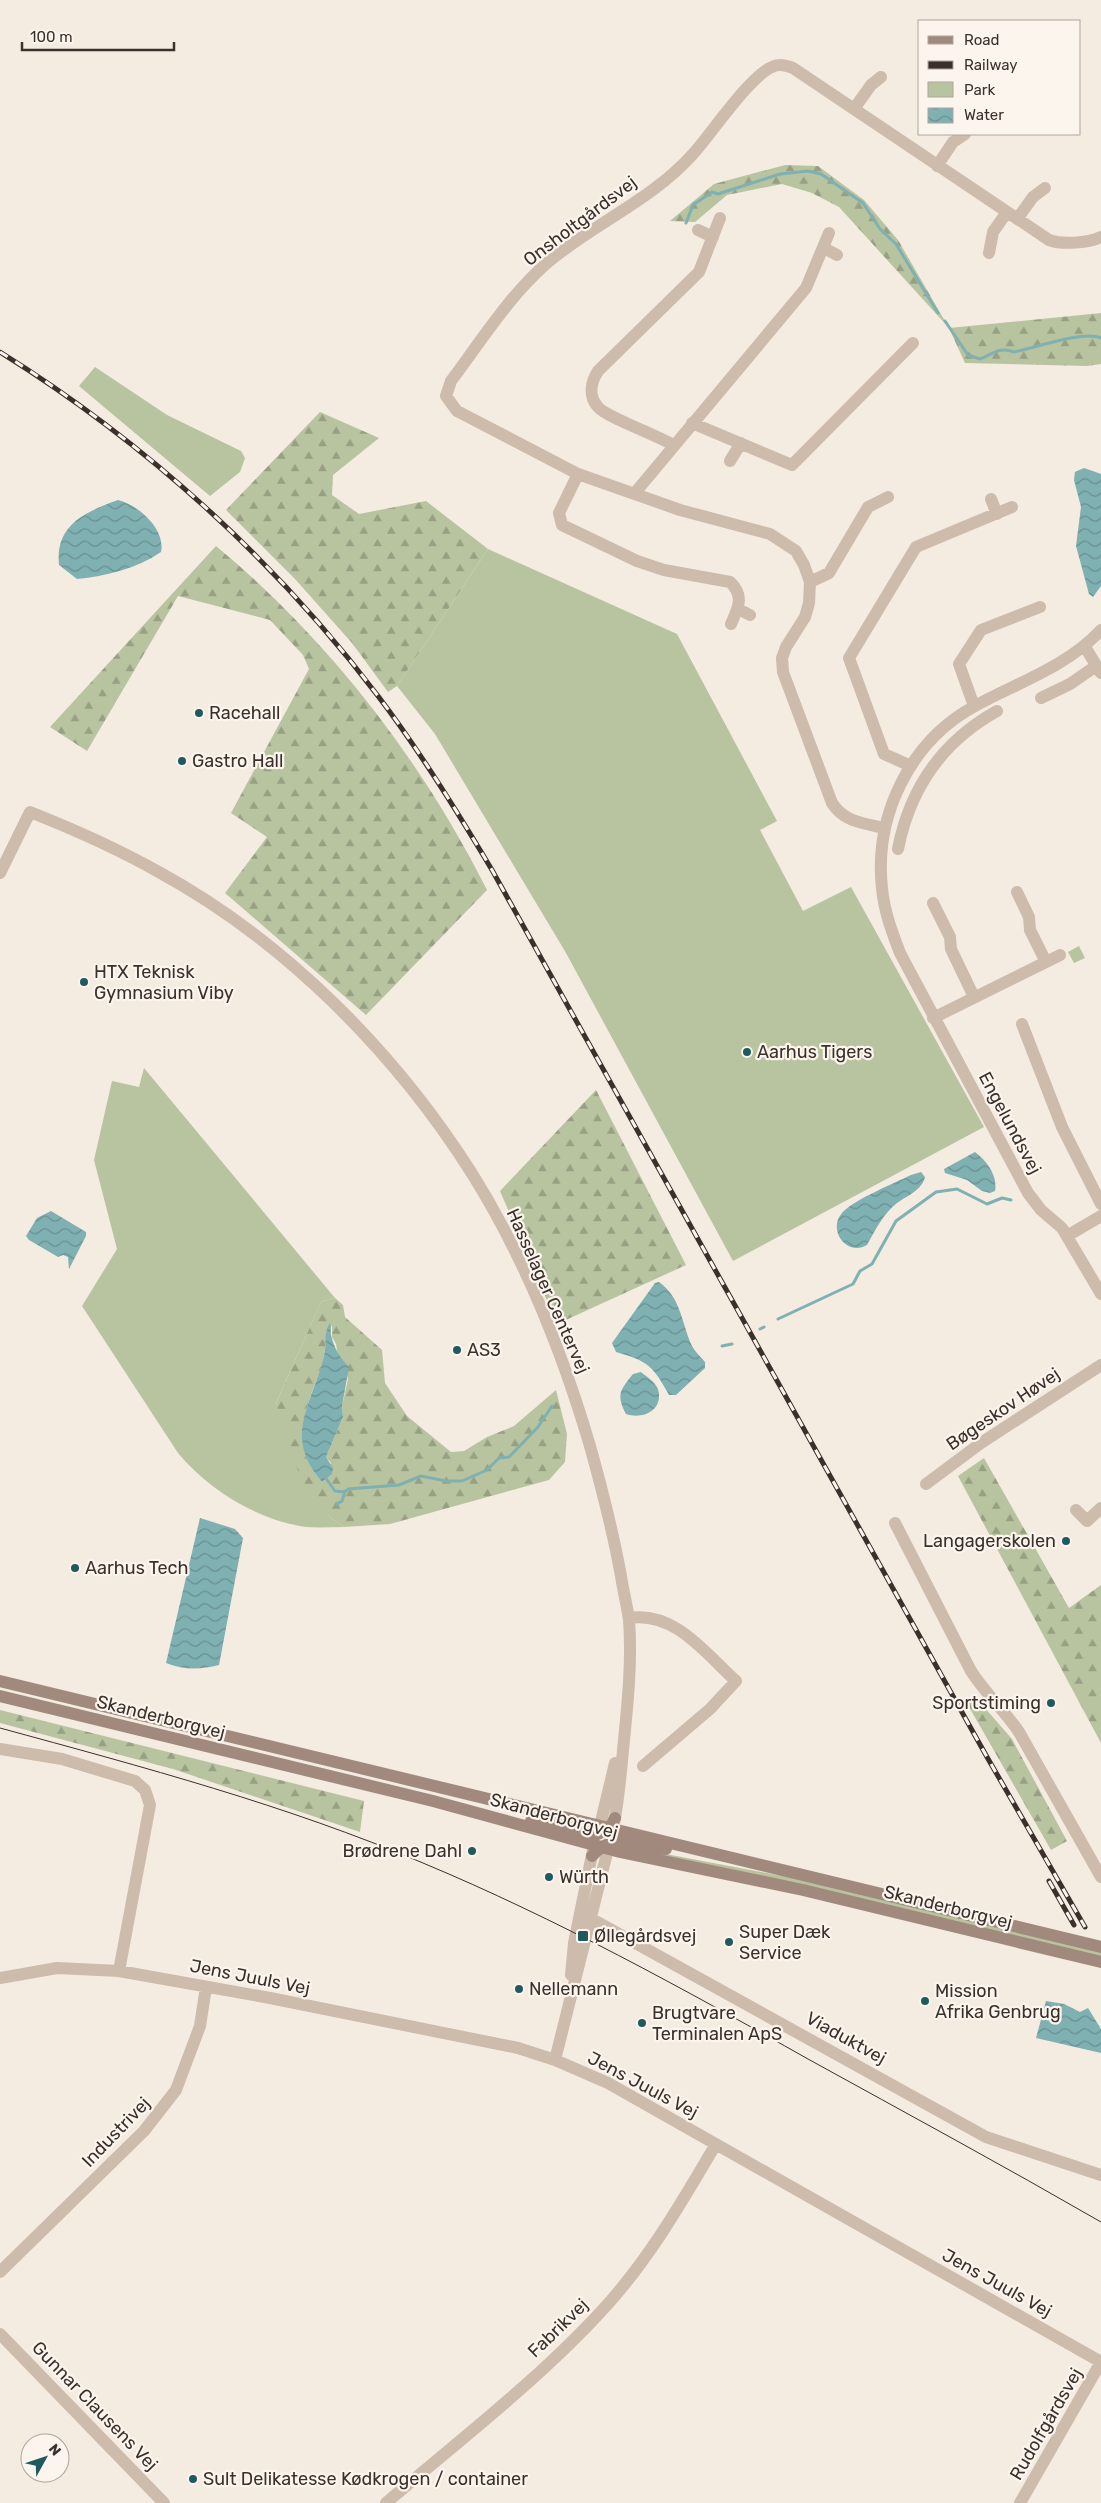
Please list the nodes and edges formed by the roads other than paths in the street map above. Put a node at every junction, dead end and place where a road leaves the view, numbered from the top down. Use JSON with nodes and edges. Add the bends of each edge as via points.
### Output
{"nodes":[{"id":1,"x":881,"y":76,"type":"dead end"},
{"id":2,"x":854,"y":109,"type":"junction"},
{"id":3,"x":964,"y":135,"type":"edge"},
{"id":4,"x":937,"y":166,"type":"junction"},
{"id":5,"x":1045,"y":188,"type":"dead end"},
{"id":6,"x":1012,"y":216,"type":"junction"},
{"id":7,"x":720,"y":218,"type":"dead end"},
{"id":8,"x":698,"y":230,"type":"dead end"},
{"id":9,"x":829,"y":233,"type":"dead end"},
{"id":10,"x":713,"y":236,"type":"junction"},
{"id":11,"x":1101,"y":237,"type":"edge"},
{"id":12,"x":824,"y":248,"type":"junction"},
{"id":13,"x":989,"y":253,"type":"dead end"},
{"id":14,"x":837,"y":255,"type":"dead end"},
{"id":15,"x":913,"y":343,"type":"dead end"},
{"id":16,"x":692,"y":423,"type":"junction"},
{"id":17,"x":741,"y":443,"type":"junction"},
{"id":18,"x":673,"y":445,"type":"junction"},
{"id":19,"x":730,"y":461,"type":"dead end"},
{"id":20,"x":578,"y":474,"type":"junction"},
{"id":21,"x":634,"y":494,"type":"junction"},
{"id":22,"x":888,"y":497,"type":"dead end"},
{"id":23,"x":991,"y":499,"type":"dead end"},
{"id":24,"x":1012,"y":508,"type":"dead end"},
{"id":25,"x":997,"y":514,"type":"junction"},
{"id":26,"x":810,"y":582,"type":"junction"},
{"id":27,"x":1040,"y":607,"type":"dead end"},
{"id":28,"x":731,"y":624,"type":"dead end"},
{"id":29,"x":1101,"y":630,"type":"edge"},
{"id":30,"x":1085,"y":647,"type":"junction"},
{"id":31,"x":1099,"y":670,"type":"edge"},
{"id":32,"x":1041,"y":698,"type":"dead end"},
{"id":33,"x":974,"y":706,"type":"junction"},
{"id":34,"x":997,"y":711,"type":"dead end"},
{"id":35,"x":911,"y":766,"type":"junction"},
{"id":36,"x":889,"y":811,"type":"junction"},
{"id":37,"x":906,"y":817,"type":"junction"},
{"id":38,"x":884,"y":828,"type":"junction"},
{"id":39,"x":898,"y":849,"type":"dead end"},
{"id":40,"x":0,"y":873,"type":"edge"},
{"id":41,"x":1017,"y":892,"type":"dead end"},
{"id":42,"x":933,"y":904,"type":"dead end"},
{"id":43,"x":1060,"y":955,"type":"dead end"},
{"id":44,"x":1046,"y":962,"type":"junction"},
{"id":45,"x":974,"y":998,"type":"junction"},
{"id":46,"x":933,"y":1018,"type":"junction"},
{"id":47,"x":1022,"y":1024,"type":"dead end"},
{"id":48,"x":1101,"y":1204,"type":"edge"},
{"id":49,"x":1101,"y":1216,"type":"edge"},
{"id":50,"x":1067,"y":1236,"type":"junction"},
{"id":51,"x":1101,"y":1294,"type":"edge"},
{"id":52,"x":1101,"y":1365,"type":"edge"},
{"id":53,"x":926,"y":1484,"type":"dead end"},
{"id":54,"x":1101,"y":1508,"type":"edge"},
{"id":55,"x":1076,"y":1510,"type":"dead end"},
{"id":56,"x":895,"y":1523,"type":"dead end"},
{"id":57,"x":628,"y":1618,"type":"junction"},
{"id":58,"x":0,"y":1681,"type":"edge"},
{"id":59,"x":0,"y":1696,"type":"edge"},
{"id":60,"x":0,"y":1749,"type":"edge"},
{"id":61,"x":643,"y":1766,"type":"dead end"},
{"id":62,"x":465,"y":1810,"type":"junction"},
{"id":63,"x":609,"y":1825,"type":"junction"},
{"id":64,"x":598,"y":1849,"type":"junction"},
{"id":65,"x":721,"y":1855,"type":"junction"},
{"id":66,"x":1101,"y":1877,"type":"edge"},
{"id":67,"x":586,"y":1916,"type":"junction"},
{"id":68,"x":1101,"y":1947,"type":"edge"},
{"id":69,"x":1101,"y":1962,"type":"edge"},
{"id":70,"x":119,"y":1971,"type":"junction"},
{"id":71,"x":0,"y":1978,"type":"edge"},
{"id":72,"x":206,"y":1987,"type":"junction"},
{"id":73,"x":555,"y":2060,"type":"junction"},
{"id":74,"x":716,"y":2144,"type":"junction"},
{"id":75,"x":1101,"y":2175,"type":"edge"},
{"id":76,"x":0,"y":2272,"type":"edge"},
{"id":77,"x":0,"y":2334,"type":"edge"},
{"id":78,"x":1101,"y":2362,"type":"edge"},
{"id":79,"x":164,"y":2503,"type":"edge"},
{"id":80,"x":386,"y":2503,"type":"edge"},
{"id":81,"x":1020,"y":2503,"type":"edge"}],
"edges":[{"from":1,"to":2,"type":"street","via":[[870,85]]},
{"from":2,"to":4,"type":"street","name":"Onsholtgårdsvej"},
{"from":2,"to":20,"type":"street","name":"Onsholtgårdsvej","via":[[793,68],[783,64],[772,66],[751,84],[672,174],[547,263],[511,300],[451,381],[446,396],[457,412]]},
{"from":3,"to":4,"type":"street","via":[[953,142]]},
{"from":4,"to":6,"type":"street","name":"Onsholtgårdsvej"},
{"from":5,"to":6,"type":"street"},
{"from":6,"to":11,"type":"street","name":"Onsholtgårdsvej","via":[[1058,243]]},
{"from":6,"to":13,"type":"street","via":[[993,232]]},
{"from":7,"to":10,"type":"street"},
{"from":8,"to":10,"type":"street"},
{"from":9,"to":12,"type":"street"},
{"from":10,"to":18,"type":"street","via":[[699,272],[598,371],[591,386],[594,400],[602,411]]},
{"from":12,"to":14,"type":"street"},
{"from":12,"to":16,"type":"street","via":[[806,288]]},
{"from":15,"to":17,"type":"street","via":[[792,465]]},
{"from":16,"to":17,"type":"street"},
{"from":16,"to":18,"type":"street"},
{"from":17,"to":19,"type":"street"},
{"from":18,"to":21,"type":"street"},
{"from":20,"to":21,"type":"street","name":"Onsholtgårdsvej"},
{"from":20,"to":28,"type":"street","via":[[559,513],[562,525],[664,570],[730,582],[744,612]]},
{"from":21,"to":26,"type":"street","name":"Onsholtgårdsvej","via":[[770,534],[796,551]]},
{"from":22,"to":26,"type":"street","via":[[868,508],[829,573]]},
{"from":23,"to":25,"type":"street"},
{"from":24,"to":25,"type":"street"},
{"from":25,"to":35,"type":"street","via":[[916,547],[849,658],[884,754]]},
{"from":26,"to":38,"type":"street","name":"Onsholtgårdsvej","via":[[805,617],[782,658],[786,685],[837,812],[852,821]]},
{"from":27,"to":33,"type":"street","via":[[981,630],[959,664]]},
{"from":29,"to":30,"type":"street","name":"Engelundsvej"},
{"from":30,"to":31,"type":"street"},
{"from":30,"to":33,"type":"street","name":"Engelundsvej","via":[[1063,662]]},
{"from":31,"to":32,"type":"street"},
{"from":33,"to":35,"type":"street","name":"Engelundsvej","via":[[936,735]]},
{"from":34,"to":37,"type":"street","via":[[970,727],[946,750],[922,782]]},
{"from":35,"to":36,"type":"street","name":"Engelundsvej"},
{"from":36,"to":37,"type":"street"},
{"from":36,"to":38,"type":"street","name":"Engelundsvej"},
{"from":37,"to":39,"type":"street"},
{"from":38,"to":46,"type":"street","name":"Engelundsvej","via":[[882,880],[887,917],[900,953]]},
{"from":40,"to":57,"type":"street","name":"Hasselager Centervej","via":[[30,812],[94,839],[158,871],[242,926],[327,997],[395,1070],[471,1172],[500,1222],[550,1332],[577,1403],[597,1472],[614,1536]]},
{"from":41,"to":44,"type":"street","via":[[1029,917],[1030,930]]},
{"from":42,"to":45,"type":"street"},
{"from":43,"to":44,"type":"street"},
{"from":44,"to":45,"type":"street"},
{"from":45,"to":46,"type":"street"},
{"from":46,"to":50,"type":"street","name":"Engelundsvej","via":[[1028,1193]]},
{"from":47,"to":48,"type":"street","via":[[1062,1127]]},
{"from":49,"to":50,"type":"street"},
{"from":50,"to":51,"type":"street","name":"Engelundsvej"},
{"from":52,"to":53,"type":"street","name":"Bøgeskov Høvej","via":[[1011,1423]]},
{"from":54,"to":55,"type":"street","via":[[1087,1521]]},
{"from":56,"to":66,"type":"street","via":[[972,1671],[1019,1732]]},
{"from":57,"to":61,"type":"street","via":[[651,1617],[681,1630],[736,1681],[710,1709]]},
{"from":57,"to":63,"type":"street","name":"Hasselager Centervej","via":[[629,1692],[624,1732],[618,1748]]},
{"from":58,"to":63,"type":"main road","name":"Skanderborgvej"},
{"from":59,"to":62,"type":"main road","name":"Skanderborgvej"},
{"from":60,"to":70,"type":"street","via":[[62,1759],[135,1781],[148,1796],[150,1805]]},
{"from":62,"to":63,"type":"main road","via":[[592,1834],[604,1833]]},
{"from":62,"to":64,"type":"main road","name":"Skanderborgvej"},
{"from":63,"to":65,"type":"main road","name":"Skanderborgvej"},
{"from":64,"to":65,"type":"main road","via":[[616,1841]]},
{"from":64,"to":67,"type":"street"},
{"from":64,"to":67,"type":"street"},
{"from":64,"to":69,"type":"main road","name":"Skanderborgvej","via":[[803,1890]]},
{"from":65,"to":68,"type":"main road","name":"Skanderborgvej"},
{"from":67,"to":73,"type":"street","via":[[574,1943],[568,2001]]},
{"from":67,"to":75,"type":"street","name":"Viaduktvej","via":[[986,2137]]},
{"from":70,"to":71,"type":"street","name":"Jens Juuls Vej","via":[[57,1968]]},
{"from":70,"to":72,"type":"street","name":"Jens Juuls Vej"},
{"from":72,"to":73,"type":"street","name":"Jens Juuls Vej","via":[[461,2035]]},
{"from":72,"to":76,"type":"street","name":"Industrivej","via":[[200,2026],[176,2090],[144,2132]]},
{"from":73,"to":74,"type":"street","name":"Jens Juuls Vej","via":[[608,2083]]},
{"from":74,"to":78,"type":"street","name":"Jens Juuls Vej"},
{"from":74,"to":80,"type":"street","name":"Fabrikvej","via":[[675,2215],[608,2304],[534,2376]]},
{"from":77,"to":79,"type":"street","name":"Gunnar Clausens Vej"},
{"from":78,"to":81,"type":"street","name":"Rudolfgårdsvej"}]}
